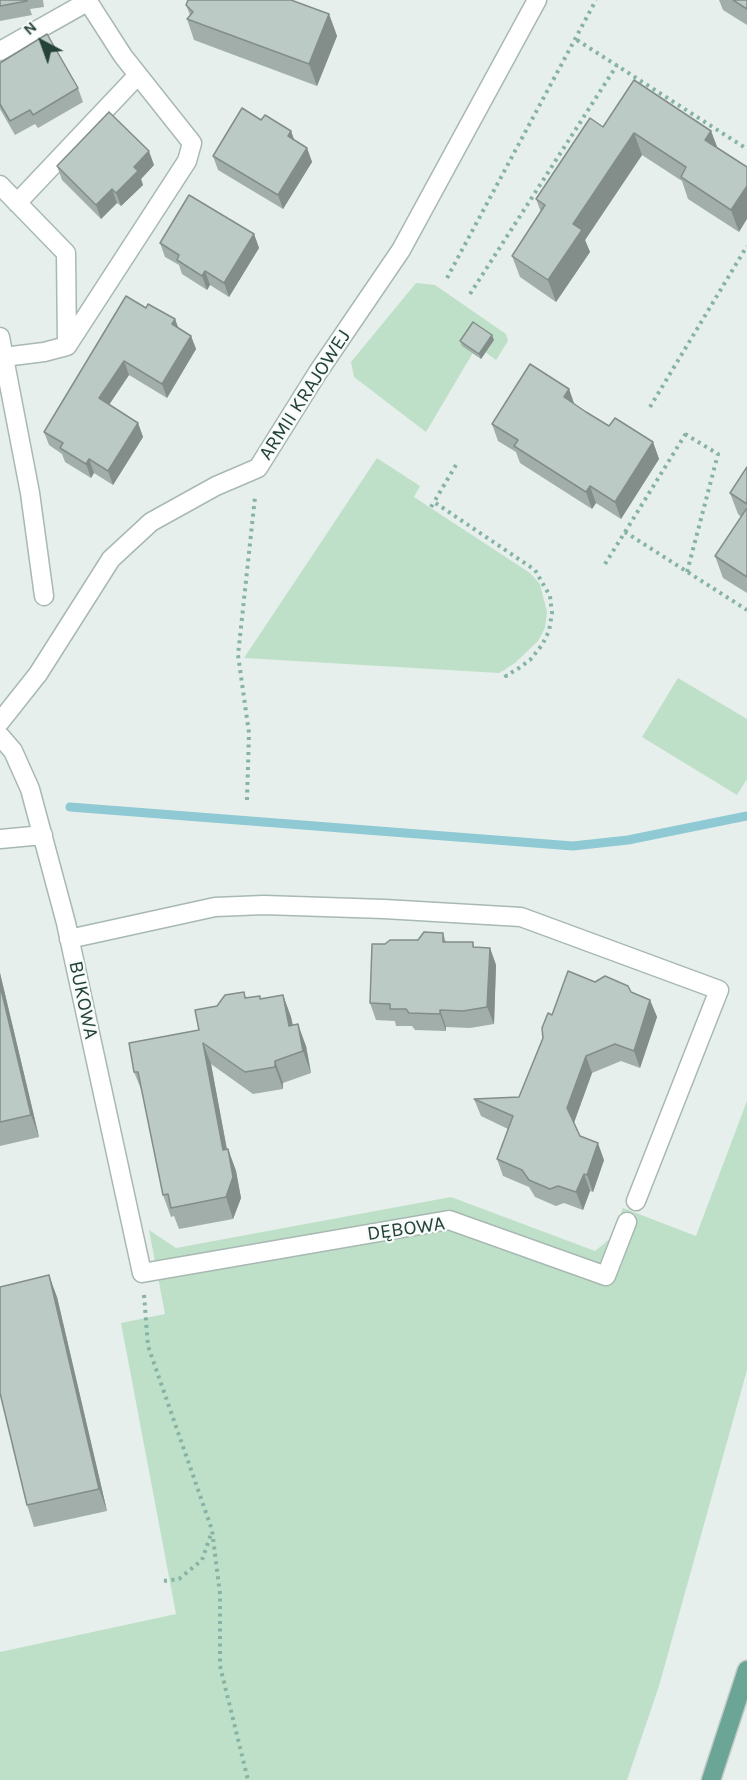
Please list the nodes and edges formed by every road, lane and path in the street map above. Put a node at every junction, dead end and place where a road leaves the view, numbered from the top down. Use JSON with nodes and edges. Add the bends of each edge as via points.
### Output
{"nodes":[{"id":1,"x":537,"y":0,"type":"edge"},
{"id":2,"x":597,"y":0,"type":"edge"},
{"id":3,"x":87,"y":1,"type":"edge"},
{"id":4,"x":578,"y":40,"type":"junction"},
{"id":5,"x":0,"y":51,"type":"edge"},
{"id":6,"x":617,"y":65,"type":"junction"},
{"id":7,"x":138,"y":75,"type":"junction"},
{"id":8,"x":747,"y":149,"type":"edge"},
{"id":9,"x":0,"y":184,"type":"edge"},
{"id":10,"x":17,"y":202,"type":"junction"},
{"id":11,"x":747,"y":246,"type":"edge"},
{"id":12,"x":447,"y":278,"type":"dead end"},
{"id":13,"x":470,"y":294,"type":"dead end"},
{"id":14,"x":0,"y":337,"type":"edge"},
{"id":15,"x":67,"y":346,"type":"junction"},
{"id":16,"x":4,"y":357,"type":"junction"},
{"id":17,"x":650,"y":407,"type":"dead end"},
{"id":18,"x":456,"y":465,"type":"dead end"},
{"id":19,"x":258,"y":468,"type":"junction"},
{"id":20,"x":434,"y":502,"type":"junction"},
{"id":21,"x":430,"y":507,"type":"dead end"},
{"id":22,"x":625,"y":532,"type":"junction"},
{"id":23,"x":605,"y":564,"type":"dead end"},
{"id":24,"x":687,"y":572,"type":"junction"},
{"id":25,"x":44,"y":596,"type":"dead end"},
{"id":26,"x":747,"y":610,"type":"edge"},
{"id":27,"x":504,"y":670,"type":"dead end"},
{"id":28,"x":0,"y":722,"type":"edge"},
{"id":29,"x":0,"y":736,"type":"edge"},
{"id":30,"x":247,"y":800,"type":"dead end"},
{"id":31,"x":43,"y":835,"type":"junction"},
{"id":32,"x":0,"y":839,"type":"edge"},
{"id":33,"x":69,"y":939,"type":"junction"},
{"id":34,"x":636,"y":1201,"type":"dead end"},
{"id":35,"x":627,"y":1222,"type":"dead end"},
{"id":36,"x":142,"y":1273,"type":"junction"},
{"id":37,"x":212,"y":1530,"type":"junction"},
{"id":38,"x":164,"y":1581,"type":"dead end"},
{"id":39,"x":747,"y":1670,"type":"edge"},
{"id":40,"x":248,"y":1780,"type":"edge"},
{"id":41,"x":711,"y":1780,"type":"edge"}],
"edges":[{"from":1,"to":19,"type":"street","name":"ARMII KRAJOWEJ","via":[[401,250]]},
{"from":2,"to":4,"type":"path"},
{"from":3,"to":5,"type":"street"},
{"from":3,"to":7,"type":"street"},
{"from":4,"to":6,"type":"path"},
{"from":4,"to":12,"type":"path"},
{"from":6,"to":8,"type":"path"},
{"from":6,"to":13,"type":"path"},
{"from":7,"to":10,"type":"street"},
{"from":7,"to":15,"type":"street","via":[[192,143],[187,161]]},
{"from":9,"to":10,"type":"street"},
{"from":10,"to":15,"type":"street","via":[[66,253]]},
{"from":11,"to":17,"type":"path"},
{"from":14,"to":16,"type":"street"},
{"from":15,"to":16,"type":"street"},
{"from":16,"to":25,"type":"street","via":[[30,493]]},
{"from":18,"to":20,"type":"path"},
{"from":19,"to":28,"type":"street","name":"ARMII KRAJOWEJ","via":[[151,522],[111,559],[39,674]]},
{"from":19,"to":30,"type":"path","via":[[238,655],[249,733]]},
{"from":20,"to":21,"type":"path"},
{"from":20,"to":27,"type":"path","via":[[535,570],[544,581],[552,613],[549,630],[530,660],[506,676]]},
{"from":22,"to":23,"type":"path"},
{"from":22,"to":24,"type":"path"},
{"from":22,"to":24,"type":"path","via":[[687,432],[718,454]]},
{"from":24,"to":26,"type":"path"},
{"from":29,"to":31,"type":"street","name":"BUKOWA","via":[[14,751]]},
{"from":31,"to":32,"type":"street"},
{"from":31,"to":33,"type":"street","name":"BUKOWA"},
{"from":33,"to":34,"type":"street","via":[[215,907],[264,905],[521,917],[719,990]]},
{"from":33,"to":36,"type":"street","name":"BUKOWA"},
{"from":35,"to":36,"type":"street","name":"DĘBOWA","via":[[606,1276],[449,1220]]},
{"from":36,"to":37,"type":"path","via":[[148,1346]]},
{"from":37,"to":38,"type":"path","via":[[202,1560],[179,1579]]},
{"from":37,"to":40,"type":"path","via":[[220,1594],[220,1666]]},
{"from":39,"to":41,"type":"main road"}]}
